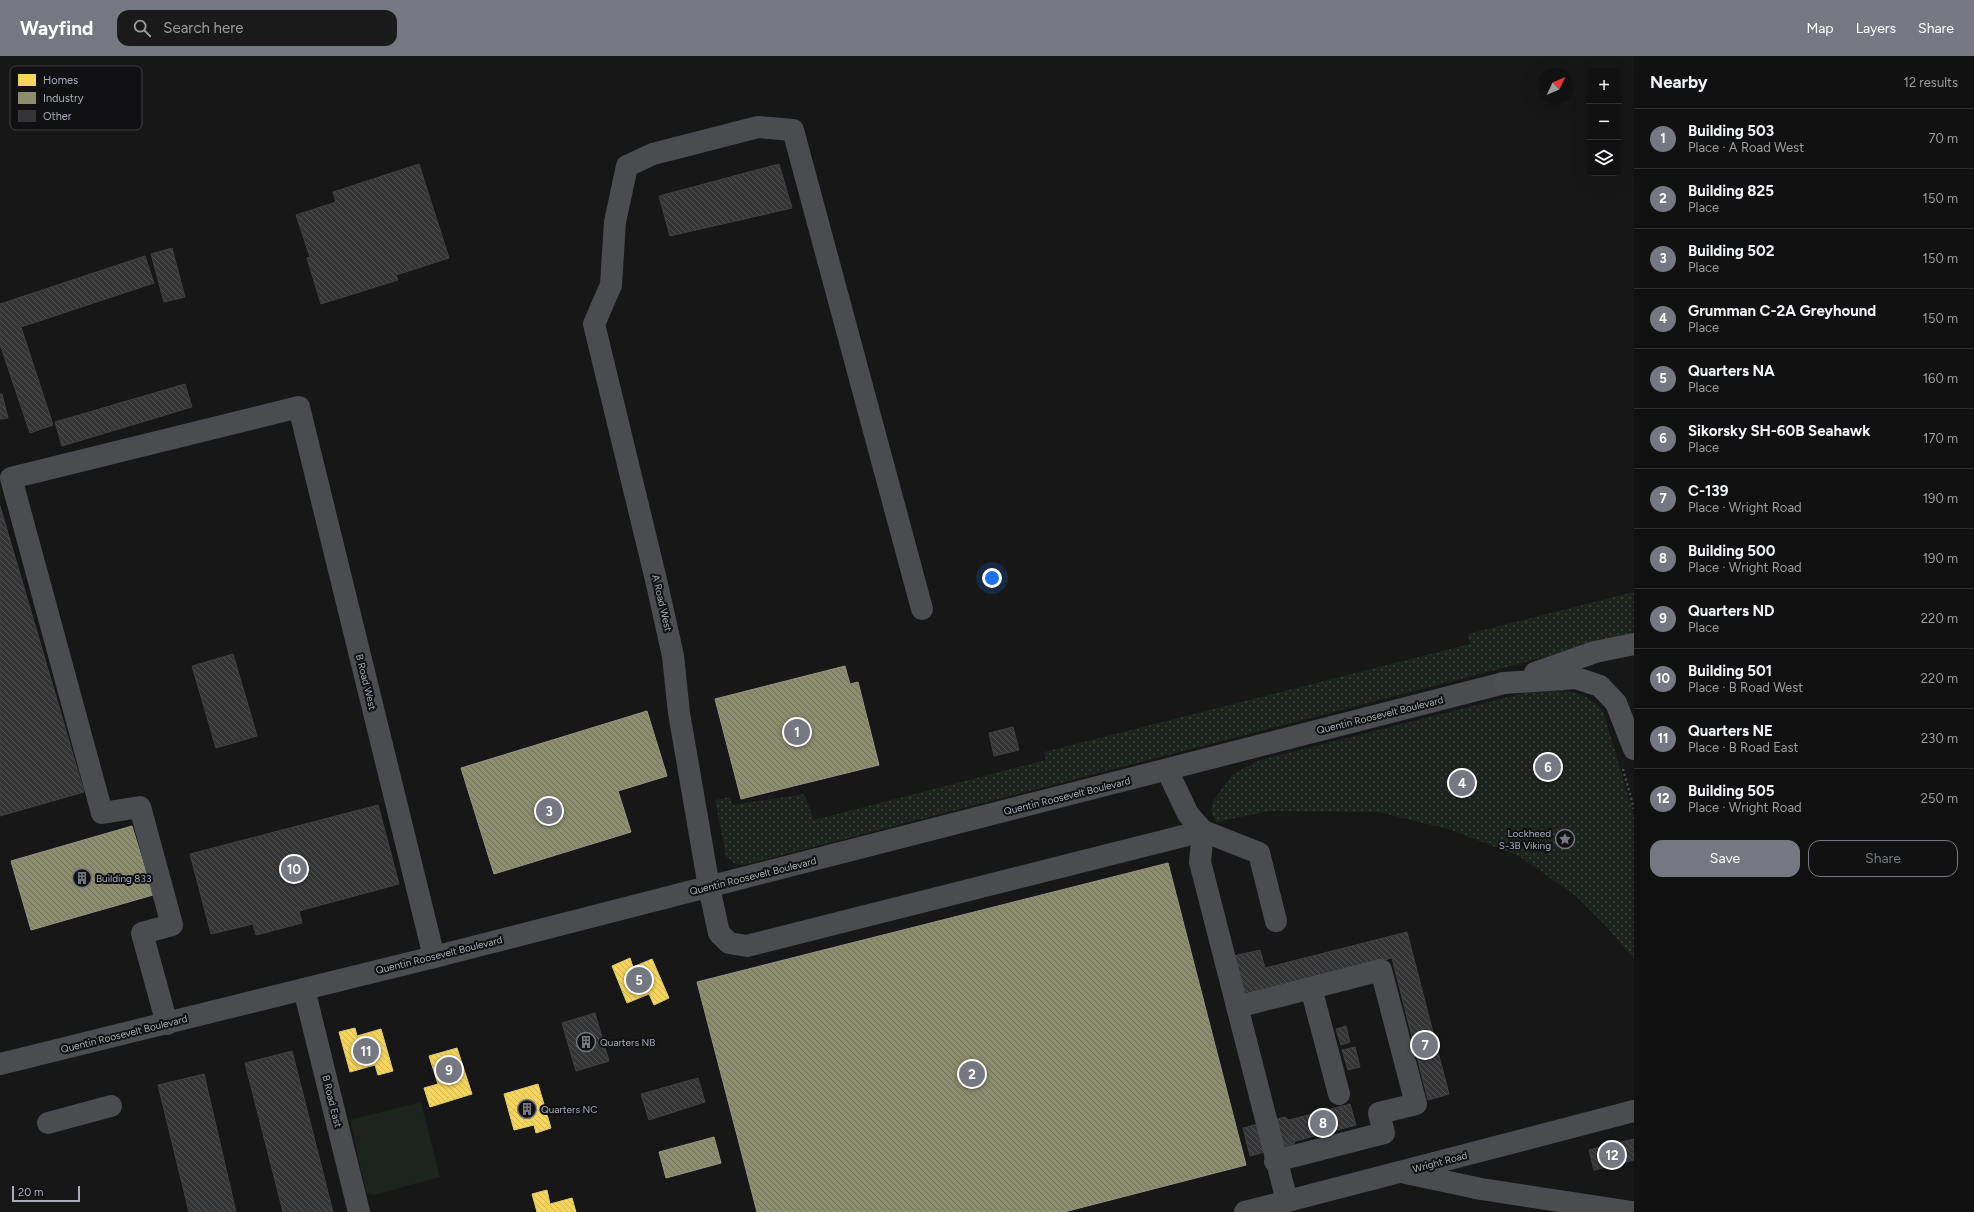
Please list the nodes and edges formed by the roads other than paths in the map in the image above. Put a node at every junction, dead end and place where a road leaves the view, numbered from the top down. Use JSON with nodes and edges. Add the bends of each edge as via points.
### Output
{"nodes":[{"id":1,"x":922,"y":609,"type":"dead end"},
{"id":2,"x":1634,"y":644,"type":"edge"},
{"id":3,"x":1504,"y":683,"type":"junction"},
{"id":4,"x":1628,"y":757,"type":"edge"},
{"id":5,"x":1168,"y":770,"type":"junction"},
{"id":6,"x":1203,"y":831,"type":"junction"},
{"id":7,"x":709,"y":887,"type":"junction"},
{"id":8,"x":1276,"y":921,"type":"dead end"},
{"id":9,"x":434,"y":957,"type":"junction"},
{"id":10,"x":1310,"y":988,"type":"junction"},
{"id":11,"x":304,"y":989,"type":"junction"},
{"id":12,"x":1237,"y":1007,"type":"junction"},
{"id":13,"x":167,"y":1024,"type":"junction"},
{"id":14,"x":0,"y":1064,"type":"edge"},
{"id":15,"x":1338,"y":1094,"type":"dead end"},
{"id":16,"x":111,"y":1106,"type":"dead end"},
{"id":17,"x":1634,"y":1111,"type":"edge"},
{"id":18,"x":48,"y":1123,"type":"dead end"},
{"id":19,"x":1275,"y":1161,"type":"junction"},
{"id":20,"x":1401,"y":1172,"type":"junction"},
{"id":21,"x":1287,"y":1201,"type":"junction"},
{"id":22,"x":359,"y":1212,"type":"edge"},
{"id":23,"x":1245,"y":1212,"type":"edge"},
{"id":24,"x":1632,"y":1212,"type":"edge"}],
"edges":[{"from":1,"to":7,"type":"street","name":"A Road West","via":[[793,130],[758,126],[653,154],[627,166],[615,222],[611,285],[594,324],[673,656],[679,713]]},
{"from":2,"to":3,"type":"main road","via":[[1595,652]]},
{"from":3,"to":4,"type":"main road","via":[[1576,678],[1600,686],[1616,703]]},
{"from":3,"to":5,"type":"street","name":"Quentin Roosevelt Boulevard"},
{"from":5,"to":6,"type":"street","via":[[1188,814]]},
{"from":5,"to":7,"type":"street","name":"Quentin Roosevelt Boulevard"},
{"from":6,"to":7,"type":"street","name":"A Road West","via":[[747,946],[729,943],[719,933]]},
{"from":6,"to":8,"type":"street","via":[[1259,853]]},
{"from":6,"to":12,"type":"street","via":[[1200,862]]},
{"from":7,"to":9,"type":"street","name":"Quentin Roosevelt Boulevard"},
{"from":9,"to":11,"type":"street","name":"Quentin Roosevelt Boulevard"},
{"from":9,"to":13,"type":"street","name":"B Road West","via":[[299,407],[11,478],[102,813],[140,807],[172,925],[142,933]]},
{"from":10,"to":12,"type":"street"},
{"from":10,"to":15,"type":"street"},
{"from":10,"to":19,"type":"street","via":[[1381,970],[1416,1104],[1379,1113],[1384,1133]]},
{"from":11,"to":13,"type":"street","name":"Quentin Roosevelt Boulevard"},
{"from":11,"to":22,"type":"street","name":"B Road East"},
{"from":12,"to":19,"type":"street"},
{"from":13,"to":14,"type":"street","name":"Quentin Roosevelt Boulevard"},
{"from":16,"to":18,"type":"street"},
{"from":17,"to":20,"type":"street","name":"Wright Road"},
{"from":19,"to":21,"type":"street"},
{"from":20,"to":21,"type":"street","name":"Wright Road"},
{"from":20,"to":24,"type":"street","via":[[1481,1189]]},
{"from":21,"to":23,"type":"street","name":"Wright Road"}]}
